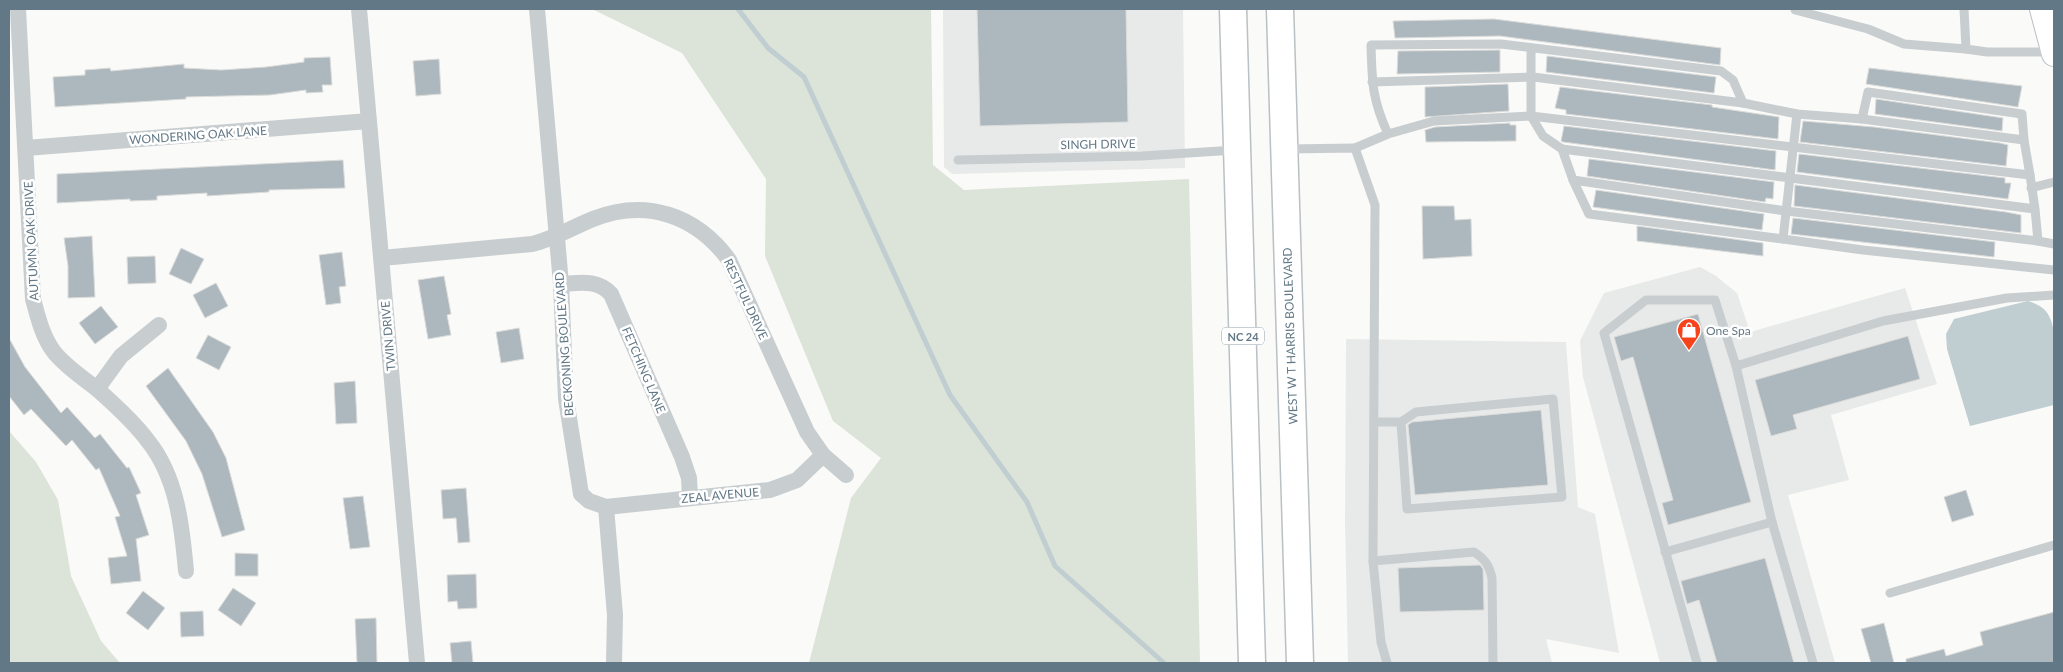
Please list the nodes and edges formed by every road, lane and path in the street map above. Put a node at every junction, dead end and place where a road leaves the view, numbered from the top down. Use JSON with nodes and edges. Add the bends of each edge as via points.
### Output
{"nodes":[{"id":1,"x":18,"y":9,"type":"edge"},
{"id":2,"x":359,"y":9,"type":"edge"},
{"id":3,"x":537,"y":9,"type":"edge"},
{"id":4,"x":1233,"y":9,"type":"edge"},
{"id":5,"x":1280,"y":9,"type":"edge"},
{"id":6,"x":1964,"y":9,"type":"edge"},
{"id":7,"x":2042,"y":9,"type":"edge"},
{"id":8,"x":1796,"y":10,"type":"dead end"},
{"id":9,"x":1532,"y":48,"type":"junction"},
{"id":10,"x":1966,"y":49,"type":"junction"},
{"id":11,"x":2054,"y":53,"type":"edge"},
{"id":12,"x":1532,"y":77,"type":"junction"},
{"id":13,"x":1372,"y":82,"type":"junction"},
{"id":14,"x":1743,"y":103,"type":"junction"},
{"id":15,"x":1798,"y":114,"type":"junction"},
{"id":16,"x":1531,"y":116,"type":"junction"},
{"id":17,"x":1862,"y":119,"type":"junction"},
{"id":18,"x":369,"y":121,"type":"junction"},
{"id":19,"x":1388,"y":134,"type":"junction"},
{"id":20,"x":2024,"y":140,"type":"junction"},
{"id":21,"x":26,"y":148,"type":"junction"},
{"id":22,"x":1355,"y":148,"type":"junction"},
{"id":23,"x":1795,"y":148,"type":"junction"},
{"id":24,"x":1284,"y":149,"type":"junction"},
{"id":25,"x":1562,"y":149,"type":"junction"},
{"id":26,"x":1237,"y":150,"type":"junction"},
{"id":27,"x":958,"y":160,"type":"dead end"},
{"id":28,"x":2030,"y":175,"type":"junction"},
{"id":29,"x":1573,"y":180,"type":"junction"},
{"id":30,"x":1791,"y":180,"type":"junction"},
{"id":31,"x":2054,"y":182,"type":"edge"},
{"id":32,"x":2031,"y":188,"type":"junction"},
{"id":33,"x":2035,"y":209,"type":"junction"},
{"id":34,"x":1786,"y":211,"type":"junction"},
{"id":35,"x":556,"y":236,"type":"junction"},
{"id":36,"x":1784,"y":239,"type":"junction"},
{"id":37,"x":2038,"y":241,"type":"junction"},
{"id":38,"x":2054,"y":244,"type":"edge"},
{"id":39,"x":382,"y":258,"type":"junction"},
{"id":40,"x":2054,"y":270,"type":"edge"},
{"id":41,"x":561,"y":284,"type":"junction"},
{"id":42,"x":2054,"y":295,"type":"edge"},
{"id":43,"x":159,"y":325,"type":"dead end"},
{"id":44,"x":1736,"y":366,"type":"junction"},
{"id":45,"x":97,"y":389,"type":"junction"},
{"id":46,"x":1375,"y":422,"type":"junction"},
{"id":47,"x":1402,"y":422,"type":"junction"},
{"id":48,"x":823,"y":456,"type":"junction"},
{"id":49,"x":846,"y":475,"type":"dead end"},
{"id":50,"x":690,"y":498,"type":"junction"},
{"id":51,"x":606,"y":507,"type":"junction"},
{"id":52,"x":1772,"y":522,"type":"junction"},
{"id":53,"x":2054,"y":545,"type":"edge"},
{"id":54,"x":1665,"y":552,"type":"junction"},
{"id":55,"x":1373,"y":561,"type":"junction"},
{"id":56,"x":186,"y":571,"type":"dead end"},
{"id":57,"x":1890,"y":593,"type":"dead end"},
{"id":58,"x":417,"y":663,"type":"edge"},
{"id":59,"x":614,"y":663,"type":"edge"},
{"id":60,"x":1252,"y":663,"type":"edge"},
{"id":61,"x":1300,"y":663,"type":"edge"},
{"id":62,"x":1387,"y":663,"type":"edge"},
{"id":63,"x":1494,"y":663,"type":"edge"},
{"id":64,"x":1697,"y":663,"type":"edge"},
{"id":65,"x":1813,"y":663,"type":"edge"}],
"edges":[{"from":1,"to":21,"type":"street","name":"AUTUMN OAK DRIVE"},
{"from":2,"to":18,"type":"street","name":"TWIN DRIVE"},
{"from":3,"to":35,"type":"street","name":"BECKONING BOULEVARD"},
{"from":4,"to":26,"type":"main road","number":"NC 24"},
{"from":5,"to":24,"type":"main road","name":"WEST W T HARRIS BOULEVARD"},
{"from":6,"to":10,"type":"lane"},
{"from":7,"to":11,"type":"main road"},
{"from":8,"to":10,"type":"lane","via":[[1868,29],[1904,44]]},
{"from":9,"to":12,"type":"lane"},
{"from":9,"to":13,"type":"lane","via":[[1501,44],[1371,45]]},
{"from":9,"to":14,"type":"lane","via":[[1721,72],[1733,80]]},
{"from":10,"to":11,"type":"lane"},
{"from":12,"to":13,"type":"lane"},
{"from":12,"to":14,"type":"lane"},
{"from":12,"to":16,"type":"lane"},
{"from":13,"to":19,"type":"lane","via":[[1376,108]]},
{"from":14,"to":15,"type":"lane"},
{"from":15,"to":17,"type":"lane"},
{"from":15,"to":23,"type":"lane"},
{"from":16,"to":19,"type":"lane","via":[[1434,121]]},
{"from":16,"to":23,"type":"lane"},
{"from":16,"to":25,"type":"lane","via":[[1543,136]]},
{"from":17,"to":20,"type":"lane"},
{"from":17,"to":20,"type":"lane","via":[[1868,92],[2022,114]]},
{"from":18,"to":21,"type":"street","name":"WONDERING OAK LANE"},
{"from":18,"to":39,"type":"street","name":"TWIN DRIVE"},
{"from":19,"to":22,"type":"lane"},
{"from":20,"to":28,"type":"lane"},
{"from":21,"to":45,"type":"street","name":"AUTUMN OAK DRIVE","via":[[33,299],[42,330],[53,351],[73,372]]},
{"from":22,"to":24,"type":"lane"},
{"from":22,"to":46,"type":"lane","via":[[1375,205]]},
{"from":23,"to":28,"type":"lane"},
{"from":23,"to":30,"type":"lane"},
{"from":24,"to":61,"type":"main road","name":"WEST W T HARRIS BOULEVARD"},
{"from":25,"to":29,"type":"lane"},
{"from":25,"to":30,"type":"lane"},
{"from":26,"to":27,"type":"lane","name":"SINGH DRIVE","via":[[1142,156]]},
{"from":26,"to":60,"type":"main road","number":"NC 24"},
{"from":28,"to":32,"type":"lane"},
{"from":29,"to":34,"type":"lane"},
{"from":29,"to":36,"type":"lane","via":[[1589,214]]},
{"from":30,"to":33,"type":"lane"},
{"from":30,"to":34,"type":"lane"},
{"from":31,"to":32,"type":"lane"},
{"from":32,"to":33,"type":"lane"},
{"from":33,"to":37,"type":"lane"},
{"from":34,"to":36,"type":"lane"},
{"from":34,"to":37,"type":"lane"},
{"from":35,"to":39,"type":"street","name":"RESTFUL DRIVE","via":[[532,244]]},
{"from":35,"to":41,"type":"street","name":"BECKONING BOULEVARD"},
{"from":35,"to":48,"type":"street","name":"RESTFUL DRIVE","via":[[594,219],[630,210],[669,214],[685,220],[716,242],[729,260],[807,432]]},
{"from":36,"to":40,"type":"lane"},
{"from":37,"to":38,"type":"lane"},
{"from":39,"to":58,"type":"street","name":"TWIN DRIVE"},
{"from":41,"to":50,"type":"street","name":"FETCHING LANE","via":[[592,282],[603,285],[611,294],[682,457],[689,478]]},
{"from":41,"to":51,"type":"street","name":"BECKONING BOULEVARD","via":[[566,399],[580,494]]},
{"from":42,"to":44,"type":"lane","via":[[2007,298],[1883,321]]},
{"from":43,"to":45,"type":"street","via":[[121,356]]},
{"from":44,"to":52,"type":"lane"},
{"from":44,"to":54,"type":"lane","via":[[1715,300],[1646,300],[1604,333]]},
{"from":45,"to":56,"type":"street","name":"AUTUMN OAK DRIVE","via":[[148,441],[164,467],[183,532]]},
{"from":46,"to":47,"type":"lane"},
{"from":46,"to":55,"type":"lane"},
{"from":47,"to":47,"type":"lane","via":[[1407,509],[1562,497],[1553,399],[1416,412]]},
{"from":48,"to":49,"type":"street","name":"RESTFUL DRIVE"},
{"from":48,"to":50,"type":"street","name":"ZEAL AVENUE","via":[[796,480],[770,490]]},
{"from":50,"to":51,"type":"street","name":"ZEAL AVENUE"},
{"from":51,"to":59,"type":"street","via":[[615,615]]},
{"from":52,"to":54,"type":"lane"},
{"from":52,"to":65,"type":"lane"},
{"from":53,"to":57,"type":"lane"},
{"from":54,"to":64,"type":"lane"},
{"from":55,"to":62,"type":"lane","via":[[1381,642]]},
{"from":55,"to":63,"type":"lane","via":[[1474,552],[1483,558],[1492,578]]}]}
